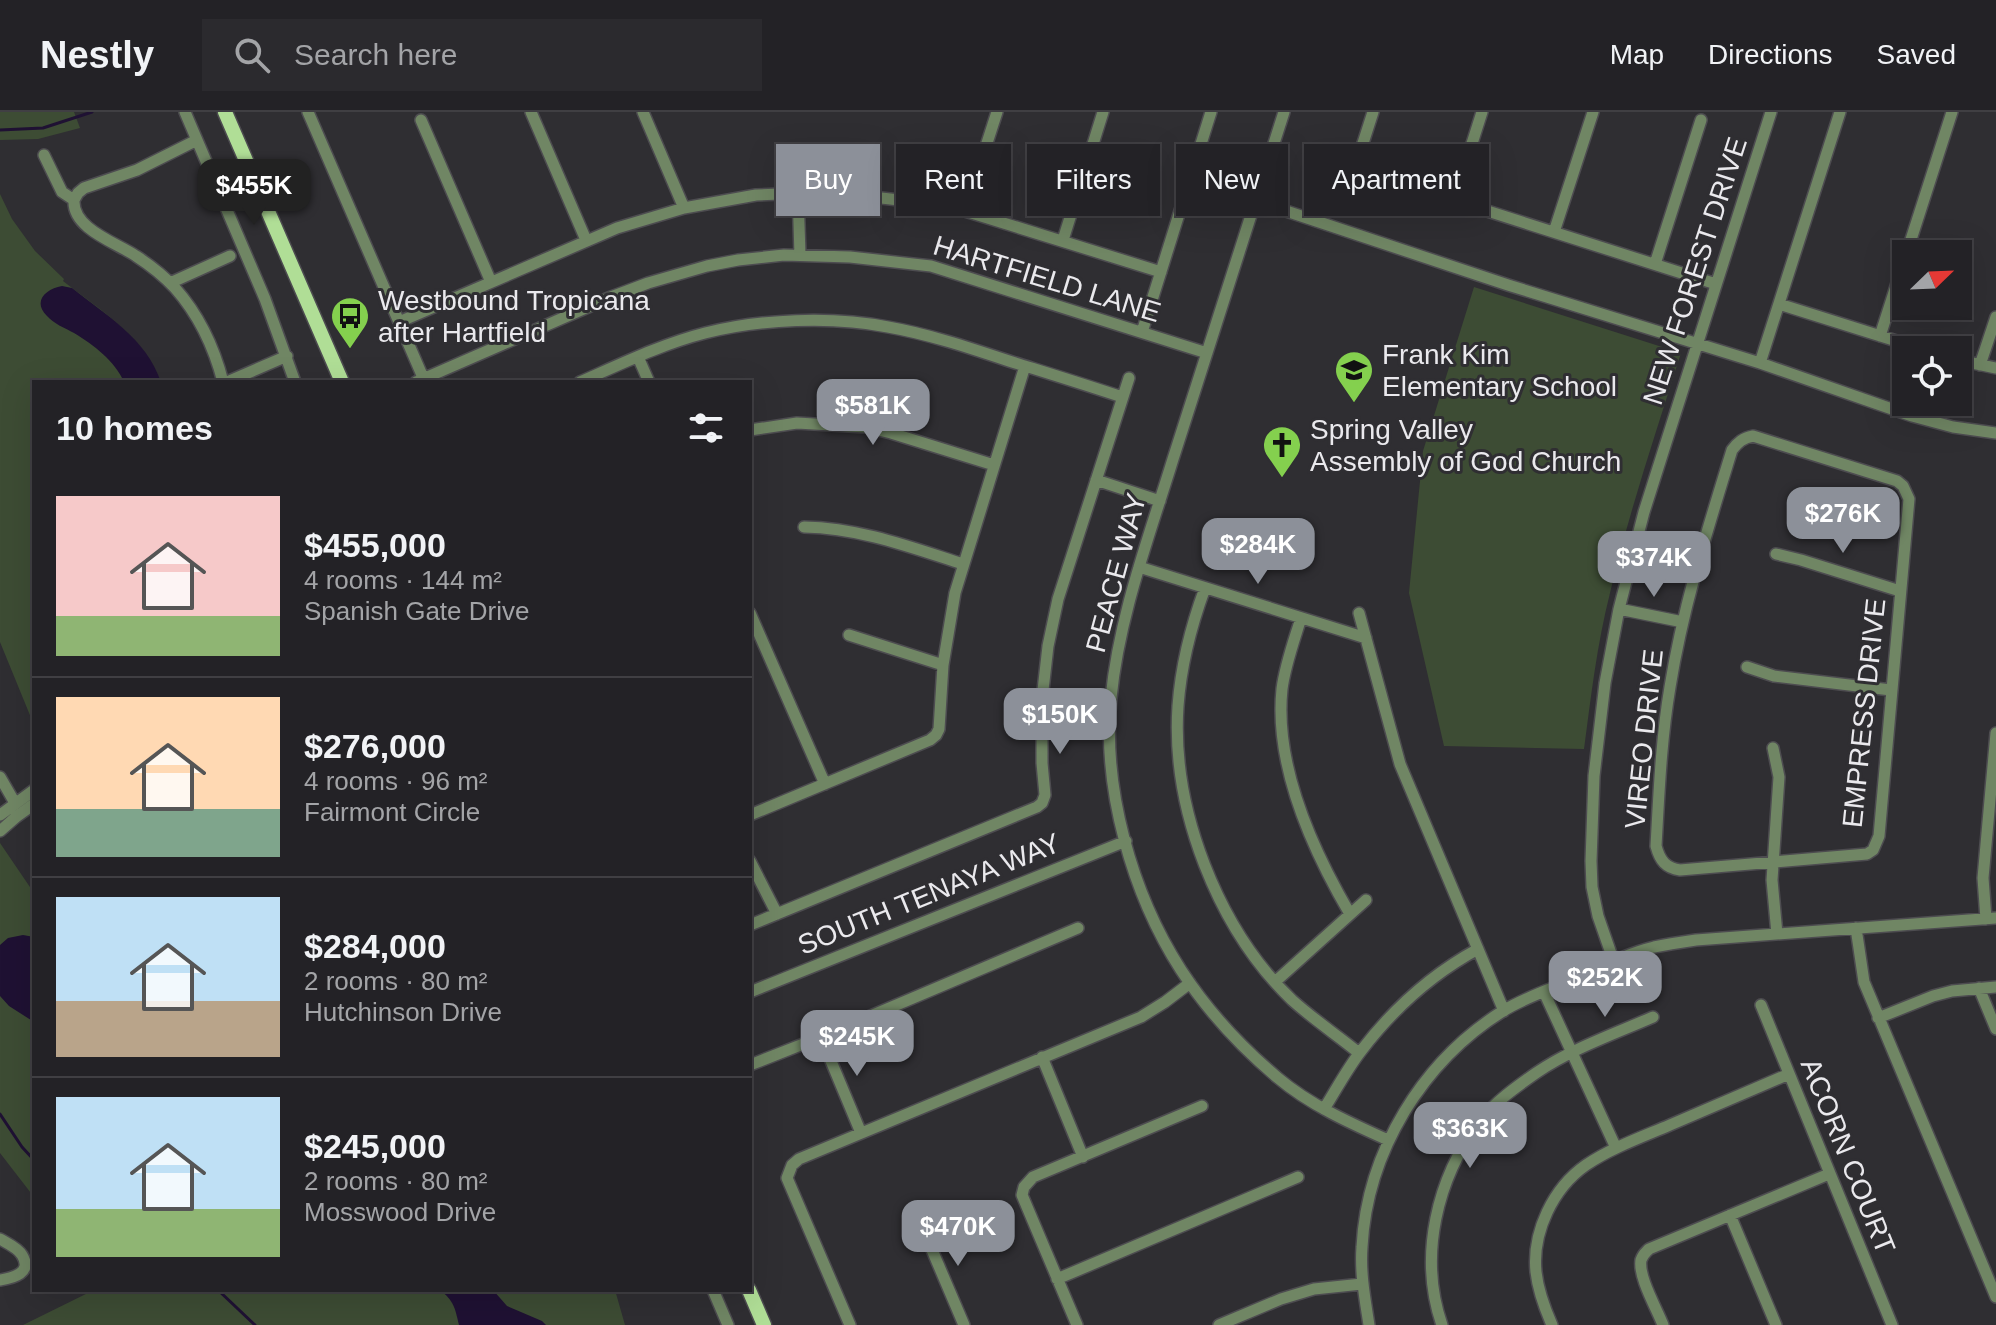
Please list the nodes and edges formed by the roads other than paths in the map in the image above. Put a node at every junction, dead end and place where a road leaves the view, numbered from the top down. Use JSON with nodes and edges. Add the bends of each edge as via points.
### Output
{"nodes":[{"id":1,"x":185,"y":112,"type":"edge"},
{"id":2,"x":225,"y":112,"type":"edge"},
{"id":3,"x":308,"y":112,"type":"edge"},
{"id":4,"x":531,"y":112,"type":"edge"},
{"id":5,"x":644,"y":112,"type":"edge"},
{"id":6,"x":997,"y":112,"type":"edge"},
{"id":7,"x":1103,"y":112,"type":"edge"},
{"id":8,"x":1211,"y":112,"type":"edge"},
{"id":9,"x":1284,"y":112,"type":"edge"},
{"id":10,"x":1373,"y":112,"type":"edge"},
{"id":11,"x":1482,"y":112,"type":"edge"},
{"id":12,"x":1593,"y":112,"type":"edge"},
{"id":13,"x":1771,"y":112,"type":"edge"},
{"id":14,"x":1840,"y":112,"type":"edge"},
{"id":15,"x":1952,"y":112,"type":"edge"},
{"id":16,"x":421,"y":120,"type":"dead end"},
{"id":17,"x":1701,"y":120,"type":"dead end"},
{"id":18,"x":197,"y":140,"type":"junction"},
{"id":19,"x":987,"y":144,"type":"edge"},
{"id":20,"x":1274,"y":144,"type":"edge"},
{"id":21,"x":1363,"y":144,"type":"edge"},
{"id":22,"x":1472,"y":144,"type":"edge"},
{"id":23,"x":44,"y":155,"type":"dead end"},
{"id":24,"x":776,"y":194,"type":"edge"},
{"id":25,"x":74,"y":200,"type":"junction"},
{"id":26,"x":684,"y":208,"type":"junction"},
{"id":27,"x":1489,"y":211,"type":"edge"},
{"id":28,"x":1288,"y":212,"type":"edge"},
{"id":29,"x":799,"y":216,"type":"edge"},
{"id":30,"x":982,"y":216,"type":"edge"},
{"id":31,"x":1251,"y":216,"type":"edge"},
{"id":32,"x":1554,"y":232,"type":"junction"},
{"id":33,"x":586,"y":240,"type":"junction"},
{"id":34,"x":1063,"y":240,"type":"junction"},
{"id":35,"x":800,"y":255,"type":"junction"},
{"id":36,"x":230,"y":256,"type":"dead end"},
{"id":37,"x":1655,"y":264,"type":"junction"},
{"id":38,"x":1161,"y":272,"type":"junction"},
{"id":39,"x":491,"y":282,"type":"junction"},
{"id":40,"x":170,"y":283,"type":"junction"},
{"id":41,"x":1716,"y":284,"type":"junction"},
{"id":42,"x":1779,"y":304,"type":"junction"},
{"id":43,"x":1996,"y":317,"type":"edge"},
{"id":44,"x":399,"y":322,"type":"junction"},
{"id":45,"x":1142,"y":332,"type":"junction"},
{"id":46,"x":1880,"y":336,"type":"junction"},
{"id":47,"x":1892,"y":340,"type":"edge"},
{"id":48,"x":1697,"y":343,"type":"junction"},
{"id":49,"x":1207,"y":353,"type":"junction"},
{"id":50,"x":287,"y":356,"type":"junction"},
{"id":51,"x":638,"y":357,"type":"junction"},
{"id":52,"x":1760,"y":363,"type":"junction"},
{"id":53,"x":1972,"y":363,"type":"edge"},
{"id":54,"x":1980,"y":365,"type":"junction"},
{"id":55,"x":1025,"y":366,"type":"junction"},
{"id":56,"x":1996,"y":368,"type":"edge"},
{"id":57,"x":1129,"y":378,"type":"dead end"},
{"id":58,"x":224,"y":380,"type":"edge"},
{"id":59,"x":230,"y":380,"type":"edge"},
{"id":60,"x":294,"y":380,"type":"edge"},
{"id":61,"x":341,"y":380,"type":"edge"},
{"id":62,"x":422,"y":380,"type":"edge"},
{"id":63,"x":424,"y":380,"type":"edge"},
{"id":64,"x":585,"y":380,"type":"edge"},
{"id":65,"x":648,"y":380,"type":"edge"},
{"id":66,"x":1122,"y":397,"type":"junction"},
{"id":67,"x":752,"y":430,"type":"edge"},
{"id":68,"x":1996,"y":433,"type":"edge"},
{"id":69,"x":1745,"y":438,"type":"joint"},
{"id":70,"x":994,"y":465,"type":"junction"},
{"id":71,"x":1096,"y":480,"type":"junction"},
{"id":72,"x":1160,"y":501,"type":"junction"},
{"id":73,"x":804,"y":527,"type":"dead end"},
{"id":74,"x":1776,"y":554,"type":"dead end"},
{"id":75,"x":963,"y":564,"type":"junction"},
{"id":76,"x":1139,"y":567,"type":"junction"},
{"id":77,"x":1205,"y":588,"type":"junction"},
{"id":78,"x":1900,"y":591,"type":"junction"},
{"id":79,"x":1619,"y":609,"type":"junction"},
{"id":80,"x":1359,"y":613,"type":"dead end"},
{"id":81,"x":752,"y":618,"type":"edge"},
{"id":82,"x":1301,"y":618,"type":"junction"},
{"id":83,"x":1683,"y":622,"type":"junction"},
{"id":84,"x":849,"y":635,"type":"dead end"},
{"id":85,"x":1366,"y":638,"type":"junction"},
{"id":86,"x":943,"y":665,"type":"junction"},
{"id":87,"x":1747,"y":667,"type":"dead end"},
{"id":88,"x":1891,"y":690,"type":"junction"},
{"id":89,"x":1996,"y":733,"type":"edge"},
{"id":90,"x":1773,"y":748,"type":"dead end"},
{"id":91,"x":0,"y":777,"type":"edge"},
{"id":92,"x":825,"y":784,"type":"junction"},
{"id":93,"x":32,"y":791,"type":"edge"},
{"id":94,"x":0,"y":797,"type":"edge"},
{"id":95,"x":15,"y":803,"type":"junction"},
{"id":96,"x":32,"y":805,"type":"edge"},
{"id":97,"x":752,"y":814,"type":"edge"},
{"id":98,"x":0,"y":815,"type":"edge"},
{"id":99,"x":0,"y":831,"type":"edge"},
{"id":100,"x":1126,"y":841,"type":"junction"},
{"id":101,"x":1991,"y":849,"type":"edge"},
{"id":102,"x":1773,"y":863,"type":"junction"},
{"id":103,"x":752,"y":865,"type":"edge"},
{"id":104,"x":1366,"y":900,"type":"dead end"},
{"id":105,"x":777,"y":914,"type":"junction"},
{"id":106,"x":1350,"y":914,"type":"junction"},
{"id":107,"x":1991,"y":918,"type":"edge"},
{"id":108,"x":752,"y":924,"type":"edge"},
{"id":109,"x":1078,"y":928,"type":"dead end"},
{"id":110,"x":1856,"y":928,"type":"junction"},
{"id":111,"x":1777,"y":934,"type":"junction"},
{"id":112,"x":1478,"y":949,"type":"junction"},
{"id":113,"x":1614,"y":962,"type":"junction"},
{"id":114,"x":1276,"y":981,"type":"junction"},
{"id":115,"x":1190,"y":983,"type":"junction"},
{"id":116,"x":1996,"y":987,"type":"edge"},
{"id":117,"x":1979,"y":988,"type":"junction"},
{"id":118,"x":752,"y":991,"type":"edge"},
{"id":119,"x":1544,"y":992,"type":"junction"},
{"id":120,"x":1761,"y":1005,"type":"dead end"},
{"id":121,"x":1504,"y":1011,"type":"junction"},
{"id":122,"x":1653,"y":1017,"type":"dead end"},
{"id":123,"x":1878,"y":1018,"type":"junction"},
{"id":124,"x":1996,"y":1029,"type":"edge"},
{"id":125,"x":821,"y":1037,"type":"junction"},
{"id":126,"x":1359,"y":1053,"type":"junction"},
{"id":127,"x":1572,"y":1053,"type":"junction"},
{"id":128,"x":1042,"y":1057,"type":"junction"},
{"id":129,"x":752,"y":1064,"type":"edge"},
{"id":130,"x":1789,"y":1074,"type":"junction"},
{"id":131,"x":1202,"y":1106,"type":"dead end"},
{"id":132,"x":1324,"y":1109,"type":"junction"},
{"id":133,"x":861,"y":1133,"type":"junction"},
{"id":134,"x":1388,"y":1140,"type":"junction"},
{"id":135,"x":1616,"y":1148,"type":"junction"},
{"id":136,"x":1083,"y":1157,"type":"junction"},
{"id":137,"x":1829,"y":1174,"type":"junction"},
{"id":138,"x":1298,"y":1177,"type":"dead end"},
{"id":139,"x":1730,"y":1215,"type":"junction"},
{"id":140,"x":921,"y":1224,"type":"dead end"},
{"id":141,"x":0,"y":1239,"type":"edge"},
{"id":142,"x":0,"y":1248,"type":"edge"},
{"id":143,"x":1057,"y":1279,"type":"junction"},
{"id":144,"x":0,"y":1280,"type":"edge"},
{"id":145,"x":1362,"y":1284,"type":"junction"},
{"id":146,"x":714,"y":1292,"type":"edge"},
{"id":147,"x":750,"y":1292,"type":"edge"},
{"id":148,"x":1996,"y":1297,"type":"edge"},
{"id":149,"x":728,"y":1325,"type":"edge"},
{"id":150,"x":764,"y":1325,"type":"edge"},
{"id":151,"x":850,"y":1325,"type":"edge"},
{"id":152,"x":964,"y":1325,"type":"edge"},
{"id":153,"x":1077,"y":1325,"type":"edge"},
{"id":154,"x":1219,"y":1325,"type":"edge"},
{"id":155,"x":1369,"y":1325,"type":"edge"},
{"id":156,"x":1442,"y":1325,"type":"edge"},
{"id":157,"x":1552,"y":1325,"type":"edge"},
{"id":158,"x":1663,"y":1325,"type":"edge"},
{"id":159,"x":1776,"y":1325,"type":"edge"},
{"id":160,"x":1892,"y":1325,"type":"edge"}],
"edges":[{"from":1,"to":18,"type":"street"},
{"from":2,"to":61,"type":"main road"},
{"from":3,"to":44,"type":"street"},
{"from":4,"to":33,"type":"street"},
{"from":5,"to":26,"type":"street"},
{"from":6,"to":19,"type":"street"},
{"from":7,"to":34,"type":"street"},
{"from":8,"to":38,"type":"street"},
{"from":9,"to":20,"type":"street","name":"PEACE WAY"},
{"from":10,"to":21,"type":"street"},
{"from":11,"to":22,"type":"street"},
{"from":12,"to":32,"type":"street"},
{"from":13,"to":41,"type":"street","name":"NEW FOREST DRIVE"},
{"from":14,"to":42,"type":"street"},
{"from":15,"to":46,"type":"street"},
{"from":16,"to":39,"type":"street"},
{"from":17,"to":37,"type":"street"},
{"from":18,"to":25,"type":"street","via":[[137,170],[84,188]]},
{"from":18,"to":50,"type":"street"},
{"from":23,"to":25,"type":"street","via":[[62,192]]},
{"from":24,"to":26,"type":"street"},
{"from":25,"to":40,"type":"street","via":[[75,212],[96,233]]},
{"from":26,"to":33,"type":"street"},
{"from":27,"to":32,"type":"street"},
{"from":28,"to":48,"type":"street"},
{"from":29,"to":35,"type":"street"},
{"from":30,"to":34,"type":"street"},
{"from":31,"to":49,"type":"street","name":"PEACE WAY"},
{"from":32,"to":37,"type":"street"},
{"from":33,"to":39,"type":"street"},
{"from":34,"to":38,"type":"street"},
{"from":35,"to":45,"type":"street","name":"HARTFIELD LANE","via":[[931,266]]},
{"from":35,"to":63,"type":"street","name":"HARTFIELD LANE","via":[[718,263],[648,283]]},
{"from":36,"to":40,"type":"street"},
{"from":37,"to":41,"type":"street"},
{"from":38,"to":45,"type":"street"},
{"from":39,"to":44,"type":"street"},
{"from":40,"to":58,"type":"street","via":[[203,327]]},
{"from":41,"to":48,"type":"street","name":"NEW FOREST DRIVE"},
{"from":42,"to":46,"type":"street"},
{"from":42,"to":52,"type":"street"},
{"from":43,"to":54,"type":"street"},
{"from":44,"to":62,"type":"street"},
{"from":45,"to":49,"type":"street","name":"HARTFIELD LANE"},
{"from":46,"to":47,"type":"street"},
{"from":48,"to":52,"type":"street"},
{"from":48,"to":79,"type":"street","name":"NEW FOREST DRIVE"},
{"from":49,"to":72,"type":"street","name":"PEACE WAY"},
{"from":50,"to":59,"type":"street"},
{"from":50,"to":60,"type":"street"},
{"from":51,"to":55,"type":"street","via":[[728,328],[817,320],[886,326]]},
{"from":51,"to":64,"type":"street"},
{"from":51,"to":65,"type":"street"},
{"from":52,"to":68,"type":"street","via":[[1912,416]]},
{"from":53,"to":54,"type":"street"},
{"from":54,"to":56,"type":"street"},
{"from":55,"to":66,"type":"street"},
{"from":55,"to":70,"type":"street"},
{"from":57,"to":66,"type":"street"},
{"from":66,"to":71,"type":"street"},
{"from":67,"to":70,"type":"street","via":[[797,423],[866,427]]},
{"from":69,"to":78,"type":"street","name":"EMPRESS DRIVE","via":[[1753,436],[1903,486],[1909,499]]},
{"from":69,"to":83,"type":"street","name":"VIREO DRIVE","via":[[1732,450]]},
{"from":70,"to":75,"type":"street"},
{"from":71,"to":72,"type":"street"},
{"from":71,"to":105,"type":"street","via":[[1048,646],[1042,803]]},
{"from":72,"to":76,"type":"street","name":"PEACE WAY"},
{"from":73,"to":75,"type":"street","via":[[870,534]]},
{"from":74,"to":78,"type":"street"},
{"from":75,"to":86,"type":"street"},
{"from":76,"to":77,"type":"street"},
{"from":76,"to":100,"type":"street","name":"PEACE WAY","via":[[1120,633],[1111,699],[1114,790]]},
{"from":77,"to":82,"type":"street"},
{"from":77,"to":114,"type":"street","via":[[1183,665],[1178,710],[1184,794],[1204,867],[1225,910]]},
{"from":78,"to":88,"type":"street","name":"EMPRESS DRIVE"},
{"from":79,"to":83,"type":"street"},
{"from":79,"to":113,"type":"street","name":"NEW FOREST DRIVE","via":[[1594,776],[1591,861],[1598,916]]},
{"from":80,"to":85,"type":"street"},
{"from":81,"to":92,"type":"street"},
{"from":82,"to":85,"type":"street"},
{"from":82,"to":106,"type":"street","via":[[1282,685],[1285,751],[1305,826]]},
{"from":83,"to":102,"type":"street","name":"VIREO DRIVE","via":[[1661,767],[1659,857],[1680,870]]},
{"from":84,"to":86,"type":"street"},
{"from":85,"to":112,"type":"street","via":[[1400,764]]},
{"from":86,"to":92,"type":"street","via":[[936,735]]},
{"from":87,"to":88,"type":"street","via":[[1774,676]]},
{"from":88,"to":102,"type":"street","name":"EMPRESS DRIVE","via":[[1879,836],[1873,850]]},
{"from":89,"to":101,"type":"street"},
{"from":90,"to":102,"type":"street","via":[[1779,777]]},
{"from":91,"to":95,"type":"street"},
{"from":92,"to":97,"type":"street"},
{"from":93,"to":95,"type":"street"},
{"from":94,"to":95,"type":"street"},
{"from":95,"to":98,"type":"street"},
{"from":96,"to":99,"type":"street"},
{"from":100,"to":115,"type":"street","name":"PEACE WAY","via":[[1153,918]]},
{"from":100,"to":118,"type":"street","name":"SOUTH TENAYA WAY"},
{"from":101,"to":107,"type":"street","via":[[1983,878]]},
{"from":102,"to":111,"type":"street"},
{"from":103,"to":105,"type":"street"},
{"from":104,"to":106,"type":"street"},
{"from":105,"to":108,"type":"street"},
{"from":106,"to":114,"type":"street"},
{"from":107,"to":110,"type":"street"},
{"from":109,"to":125,"type":"street"},
{"from":110,"to":111,"type":"street"},
{"from":110,"to":123,"type":"street","via":[[1864,982]]},
{"from":111,"to":113,"type":"street","via":[[1696,940]]},
{"from":112,"to":121,"type":"street"},
{"from":112,"to":126,"type":"street","via":[[1419,988]]},
{"from":113,"to":119,"type":"street"},
{"from":114,"to":126,"type":"street"},
{"from":115,"to":128,"type":"street","via":[[1141,1017]]},
{"from":115,"to":132,"type":"street","name":"PEACE WAY","via":[[1232,1035],[1279,1079]]},
{"from":116,"to":117,"type":"street"},
{"from":117,"to":123,"type":"street","via":[[1933,996]]},
{"from":117,"to":124,"type":"street"},
{"from":119,"to":121,"type":"street"},
{"from":119,"to":127,"type":"street"},
{"from":120,"to":130,"type":"street","name":"ACORN COURT"},
{"from":121,"to":134,"type":"street","via":[[1456,1047],[1419,1088]]},
{"from":122,"to":127,"type":"street"},
{"from":123,"to":148,"type":"street"},
{"from":125,"to":129,"type":"street"},
{"from":125,"to":133,"type":"street"},
{"from":126,"to":132,"type":"street"},
{"from":127,"to":135,"type":"street"},
{"from":127,"to":156,"type":"street","via":[[1499,1102],[1456,1158],[1438,1207],[1431,1251]]},
{"from":128,"to":133,"type":"street"},
{"from":128,"to":136,"type":"street"},
{"from":130,"to":135,"type":"street"},
{"from":130,"to":137,"type":"street","name":"ACORN COURT"},
{"from":131,"to":136,"type":"street"},
{"from":132,"to":134,"type":"street","name":"PEACE WAY"},
{"from":133,"to":151,"type":"street","via":[[799,1159],[787,1178]]},
{"from":134,"to":145,"type":"street","via":[[1368,1204]]},
{"from":135,"to":157,"type":"street","via":[[1572,1176],[1552,1201],[1539,1235],[1536,1273]]},
{"from":136,"to":143,"type":"street","via":[[1033,1177],[1022,1195]]},
{"from":137,"to":139,"type":"street"},
{"from":137,"to":160,"type":"street","name":"ACORN COURT"},
{"from":138,"to":143,"type":"street"},
{"from":139,"to":158,"type":"street","via":[[1644,1254],[1643,1276]]},
{"from":139,"to":159,"type":"street"},
{"from":140,"to":152,"type":"street"},
{"from":141,"to":142,"type":"street"},
{"from":141,"to":144,"type":"street","via":[[20,1253],[24,1263],[17,1277]]},
{"from":143,"to":153,"type":"street"},
{"from":145,"to":154,"type":"street","via":[[1314,1289]]},
{"from":145,"to":155,"type":"street"},
{"from":146,"to":149,"type":"street"},
{"from":147,"to":150,"type":"main road"}]}
